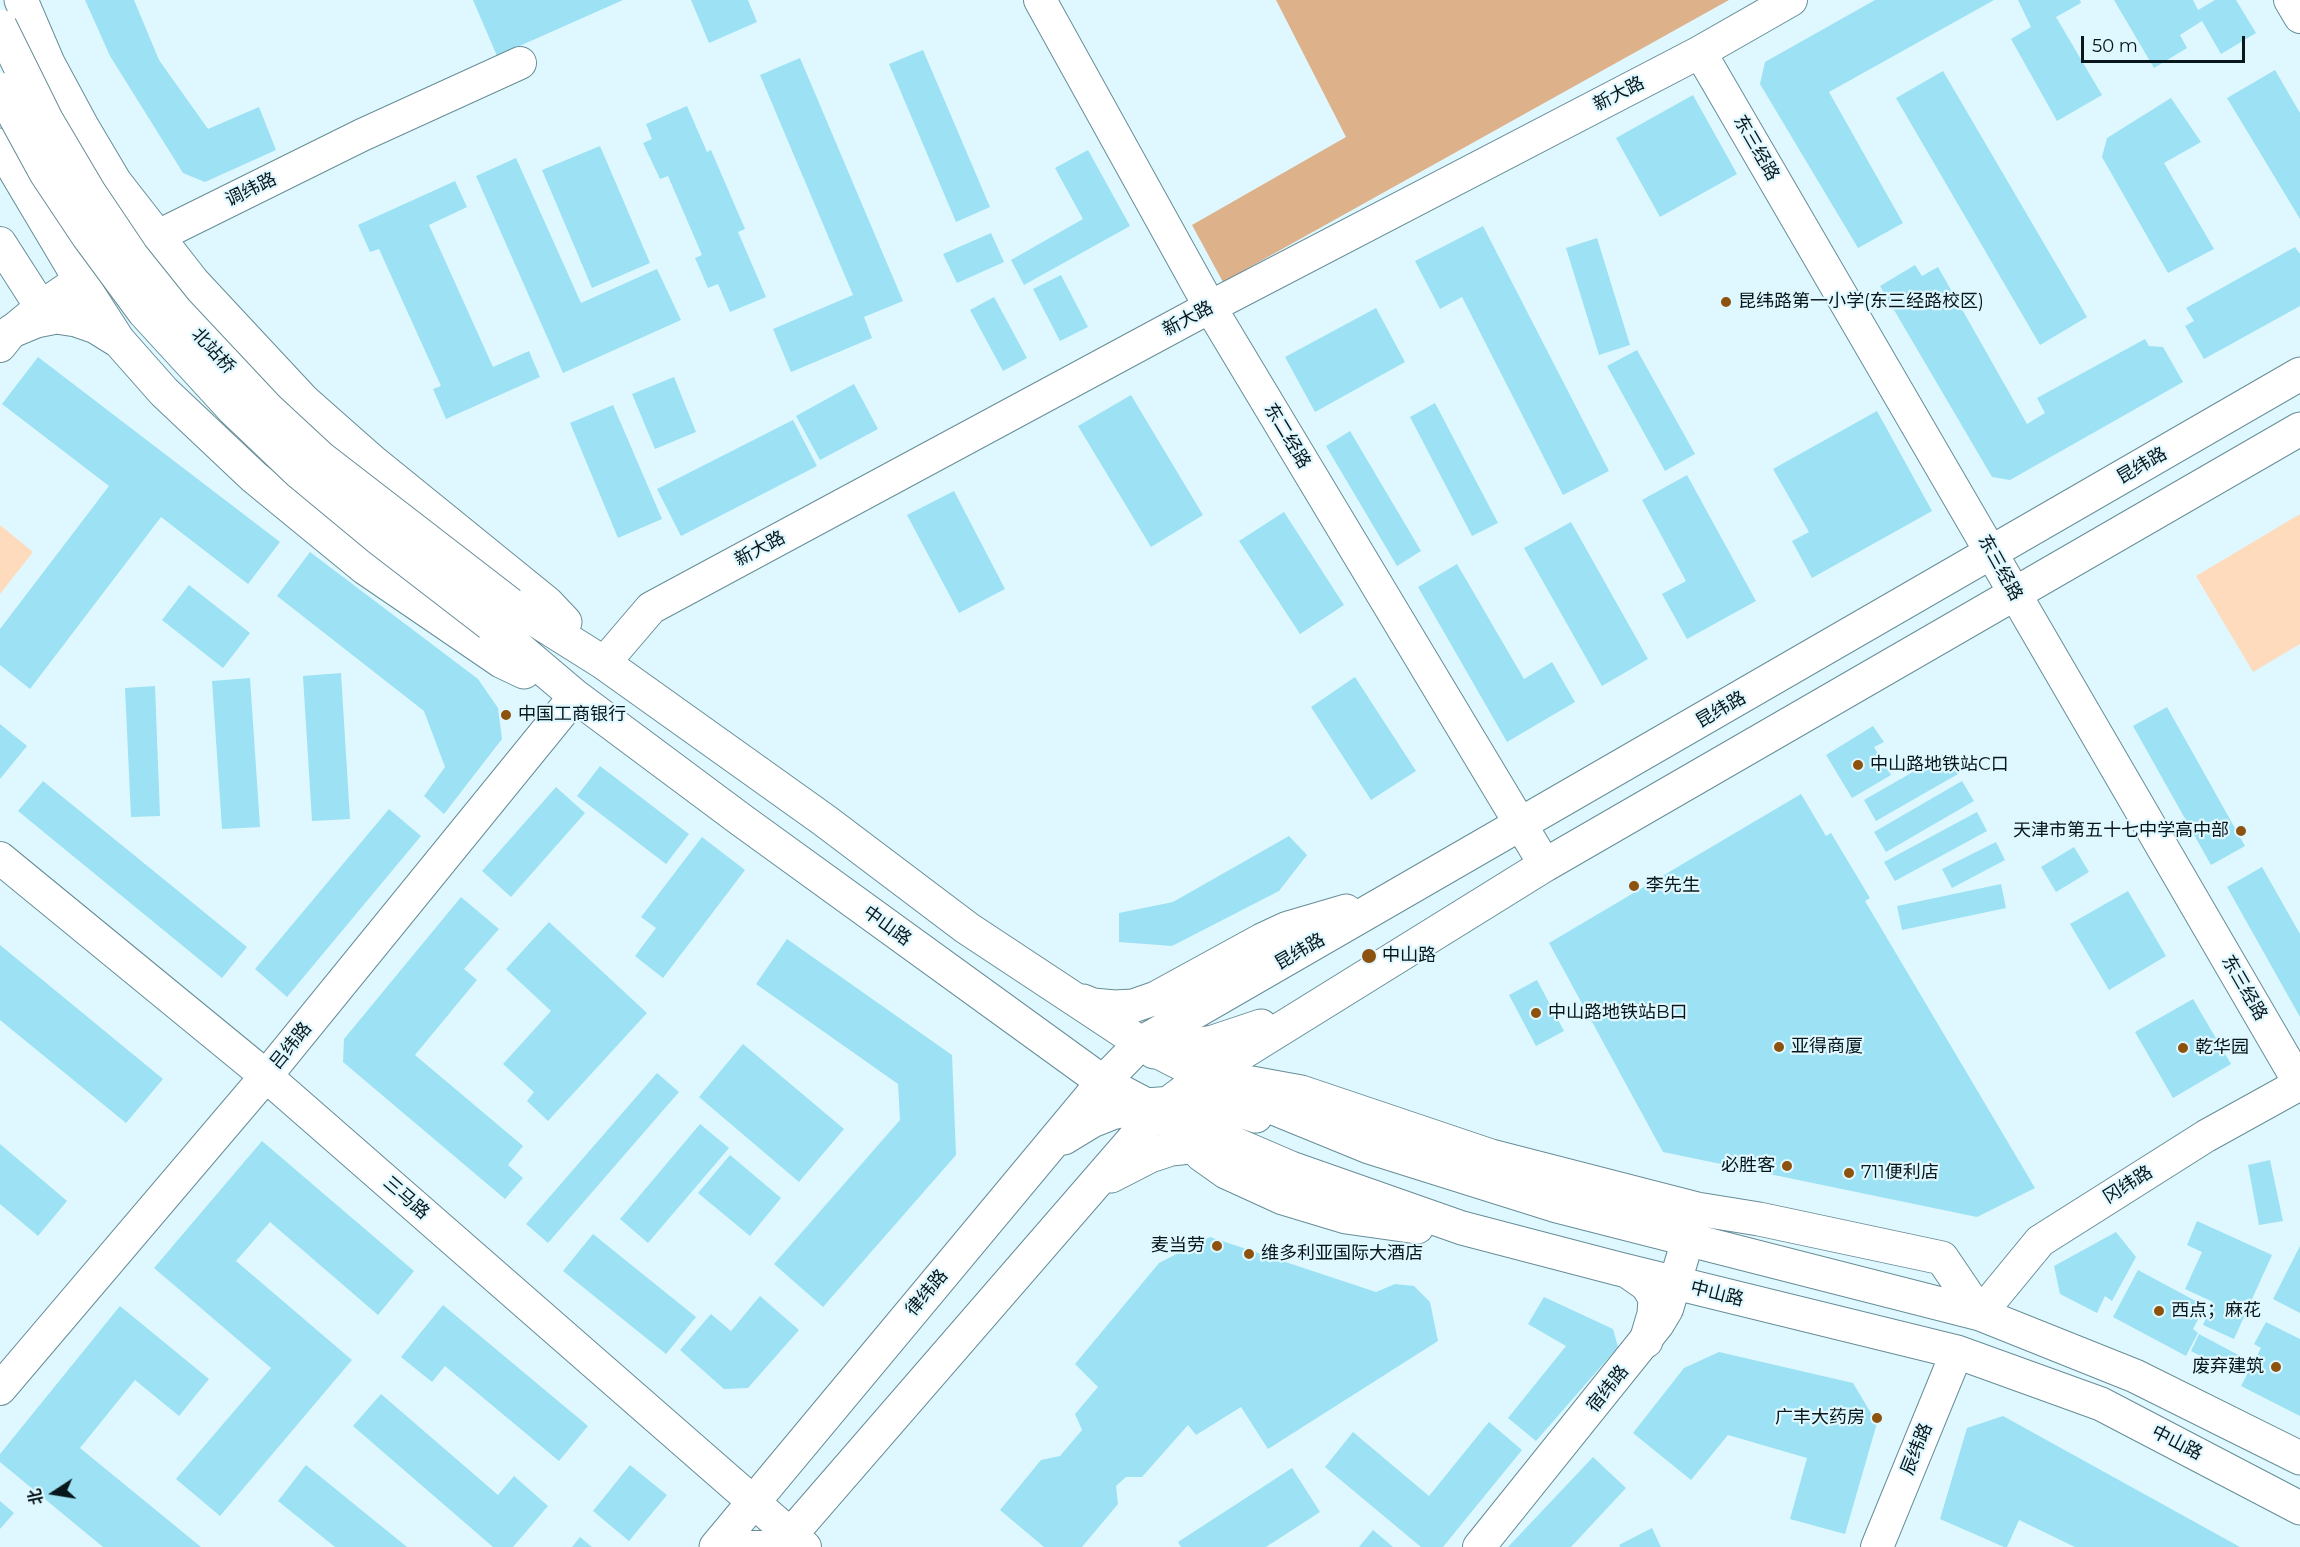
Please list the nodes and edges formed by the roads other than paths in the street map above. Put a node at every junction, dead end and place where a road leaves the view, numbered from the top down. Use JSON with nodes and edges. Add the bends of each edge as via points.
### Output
{"nodes":[{"id":1,"x":21,"y":0,"type":"edge"},
{"id":2,"x":1040,"y":0,"type":"edge"},
{"id":3,"x":1791,"y":0,"type":"edge"},
{"id":4,"x":2290,"y":0,"type":"edge"},
{"id":5,"x":2300,"y":17,"type":"edge"},
{"id":6,"x":0,"y":26,"type":"edge"},
{"id":7,"x":1700,"y":52,"type":"junction"},
{"id":8,"x":520,"y":63,"type":"dead end"},
{"id":9,"x":0,"y":89,"type":"edge"},
{"id":10,"x":0,"y":145,"type":"edge"},
{"id":11,"x":156,"y":237,"type":"junction"},
{"id":12,"x":0,"y":243,"type":"edge"},
{"id":13,"x":80,"y":280,"type":"junction"},
{"id":14,"x":41,"y":307,"type":"junction"},
{"id":15,"x":1210,"y":307,"type":"junction"},
{"id":16,"x":6,"y":339,"type":"edge"},
{"id":17,"x":118,"y":340,"type":"junction"},
{"id":18,"x":2300,"y":374,"type":"edge"},
{"id":19,"x":2300,"y":429,"type":"edge"},
{"id":20,"x":1992,"y":553,"type":"junction"},
{"id":21,"x":2014,"y":594,"type":"junction"},
{"id":22,"x":500,"y":614,"type":"junction"},
{"id":23,"x":604,"y":663,"type":"junction"},
{"id":24,"x":574,"y":696,"type":"junction"},
{"id":25,"x":1521,"y":825,"type":"junction"},
{"id":26,"x":0,"y":858,"type":"edge"},
{"id":27,"x":1545,"y":866,"type":"junction"},
{"id":28,"x":1386,"y":903,"type":"junction"},
{"id":29,"x":1071,"y":997,"type":"junction"},
{"id":30,"x":1319,"y":1005,"type":"junction"},
{"id":31,"x":1006,"y":1012,"type":"junction"},
{"id":32,"x":1142,"y":1050,"type":"junction"},
{"id":33,"x":266,"y":1076,"type":"junction"},
{"id":34,"x":1205,"y":1076,"type":"junction"},
{"id":35,"x":1103,"y":1082,"type":"junction"},
{"id":36,"x":2300,"y":1084,"type":"edge"},
{"id":37,"x":1272,"y":1086,"type":"junction"},
{"id":38,"x":1158,"y":1106,"type":"junction"},
{"id":39,"x":1328,"y":1131,"type":"junction"},
{"id":40,"x":1193,"y":1146,"type":"junction"},
{"id":41,"x":1241,"y":1146,"type":"junction"},
{"id":42,"x":1040,"y":1158,"type":"junction"},
{"id":43,"x":1090,"y":1190,"type":"junction"},
{"id":44,"x":1697,"y":1209,"type":"junction"},
{"id":45,"x":1461,"y":1228,"type":"junction"},
{"id":46,"x":1686,"y":1240,"type":"junction"},
{"id":47,"x":1627,"y":1271,"type":"junction"},
{"id":48,"x":1674,"y":1283,"type":"junction"},
{"id":49,"x":1980,"y":1314,"type":"junction"},
{"id":50,"x":1646,"y":1341,"type":"junction"},
{"id":51,"x":1957,"y":1352,"type":"junction"},
{"id":52,"x":0,"y":1389,"type":"edge"},
{"id":53,"x":2300,"y":1458,"type":"edge"},
{"id":54,"x":753,"y":1502,"type":"junction"},
{"id":55,"x":2300,"y":1508,"type":"edge"},
{"id":56,"x":787,"y":1544,"type":"edge"},
{"id":57,"x":716,"y":1547,"type":"edge"},
{"id":58,"x":743,"y":1547,"type":"edge"},
{"id":59,"x":1479,"y":1547,"type":"edge"},
{"id":60,"x":1877,"y":1547,"type":"edge"}],
"edges":[{"from":1,"to":11,"type":"main road","via":[[48,63],[83,128],[115,182]]},
{"from":2,"to":15,"type":"street","name":"东二经路"},
{"from":3,"to":7,"type":"street","name":"新大路"},
{"from":4,"to":5,"type":"street"},
{"from":6,"to":22,"type":"main road","name":"北站桥","bridge":true,"via":[[47,121],[89,192],[132,256],[176,311],[267,408]]},
{"from":7,"to":15,"type":"street","name":"新大路"},
{"from":7,"to":20,"type":"street","name":"东三经路"},
{"from":8,"to":11,"type":"street","name":"调纬路","via":[[362,135]]},
{"from":9,"to":22,"type":"main road","name":"北站桥","bridge":true,"via":[[46,173],[88,236],[144,312],[225,400],[299,472],[381,540]]},
{"from":10,"to":13,"type":"main road"},
{"from":11,"to":13,"type":"street","name":"调纬路"},
{"from":11,"to":23,"type":"main road","via":[[303,400],[547,603]]},
{"from":12,"to":14,"type":"street"},
{"from":13,"to":14,"type":"street","name":"调纬路"},
{"from":13,"to":17,"type":"main road"},
{"from":14,"to":16,"type":"street","name":"调纬路"},
{"from":15,"to":23,"type":"street","name":"新大路","via":[[651,608]]},
{"from":15,"to":25,"type":"street","name":"东二经路"},
{"from":16,"to":17,"type":"main road","via":[[36,321],[56,317],[96,327]]},
{"from":17,"to":24,"type":"main road","via":[[216,442],[365,568],[501,662]]},
{"from":18,"to":20,"type":"main road","name":"昆纬路"},
{"from":19,"to":21,"type":"main road"},
{"from":20,"to":21,"type":"street","name":"东三经路"},
{"from":20,"to":25,"type":"main road","name":"昆纬路"},
{"from":21,"to":27,"type":"main road"},
{"from":21,"to":36,"type":"street","name":"东三经路"},
{"from":22,"to":23,"type":"main road"},
{"from":22,"to":24,"type":"main road","name":"中山路"},
{"from":23,"to":29,"type":"main road","via":[[967,928]]},
{"from":24,"to":31,"type":"main road","name":"中山路"},
{"from":24,"to":33,"type":"street","name":"吕纬路"},
{"from":25,"to":27,"type":"street","name":"东二经路"},
{"from":25,"to":28,"type":"main road","name":"昆纬路"},
{"from":26,"to":33,"type":"street","name":"三马路"},
{"from":27,"to":30,"type":"main road"},
{"from":28,"to":29,"type":"main road","via":[[1288,928],[1156,998],[1133,1006],[1093,1005]]},
{"from":28,"to":32,"type":"main road","name":"昆纬路"},
{"from":29,"to":32,"type":"main road"},
{"from":30,"to":32,"type":"main road","via":[[1213,1042]]},
{"from":30,"to":34,"type":"main road"},
{"from":30,"to":37,"type":"main road","via":[[1278,1047],[1271,1060]]},
{"from":31,"to":32,"type":"main road","via":[[1075,1046],[1111,1056]]},
{"from":31,"to":35,"type":"main road","name":"中山路"},
{"from":32,"to":34,"type":"main road"},
{"from":32,"to":35,"type":"main road","name":"律纬路"},
{"from":33,"to":52,"type":"street","name":"吕纬路"},
{"from":33,"to":54,"type":"street","name":"三马路"},
{"from":34,"to":37,"type":"main road"},
{"from":34,"to":38,"type":"main road"},
{"from":34,"to":39,"type":"main road"},
{"from":35,"to":38,"type":"main road","name":"中山路"},
{"from":35,"to":42,"type":"main road","name":"律纬路"},
{"from":36,"to":49,"type":"street","name":"冈纬路","via":[[2206,1136],[2040,1241]]},
{"from":37,"to":39,"type":"main road","via":[[1298,1113]]},
{"from":37,"to":44,"type":"main road","via":[[1336,1103],[1491,1156]]},
{"from":38,"to":39,"type":"main road","via":[[1205,1104]]},
{"from":38,"to":40,"type":"main road"},
{"from":38,"to":41,"type":"main road","name":"中山路"},
{"from":38,"to":42,"type":"main road","via":[[1112,1113],[1092,1121]]},
{"from":38,"to":43,"type":"main road"},
{"from":39,"to":46,"type":"main road","via":[[1369,1148],[1557,1206]]},
{"from":40,"to":41,"type":"main road"},
{"from":40,"to":43,"type":"main road","via":[[1150,1156]]},
{"from":40,"to":45,"type":"main road","via":[[1226,1172],[1316,1209],[1397,1225]]},
{"from":41,"to":45,"type":"main road","name":"中山路","via":[[1291,1168]]},
{"from":42,"to":54,"type":"main road","name":"律纬路"},
{"from":43,"to":56,"type":"main road"},
{"from":44,"to":46,"type":"street","name":"宿纬路"},
{"from":44,"to":49,"type":"main road","via":[[1942,1258]]},
{"from":45,"to":47,"type":"main road","name":"中山路"},
{"from":46,"to":48,"type":"street","name":"宿纬路"},
{"from":46,"to":49,"type":"main road"},
{"from":47,"to":48,"type":"main road","name":"中山路"},
{"from":47,"to":50,"type":"main road","via":[[1647,1285],[1655,1298]]},
{"from":48,"to":50,"type":"street","name":"宿纬路","via":[[1667,1310]]},
{"from":48,"to":51,"type":"main road","name":"中山路"},
{"from":49,"to":53,"type":"main road","via":[[2135,1376]]},
{"from":50,"to":59,"type":"street","name":"宿纬路"},
{"from":51,"to":55,"type":"main road","name":"中山路","via":[[2101,1404]]},
{"from":51,"to":60,"type":"street","name":"辰纬路"},
{"from":54,"to":56,"type":"street","name":"三马路"},
{"from":54,"to":57,"type":"main road","name":"律纬路"},
{"from":56,"to":58,"type":"street"}]}
